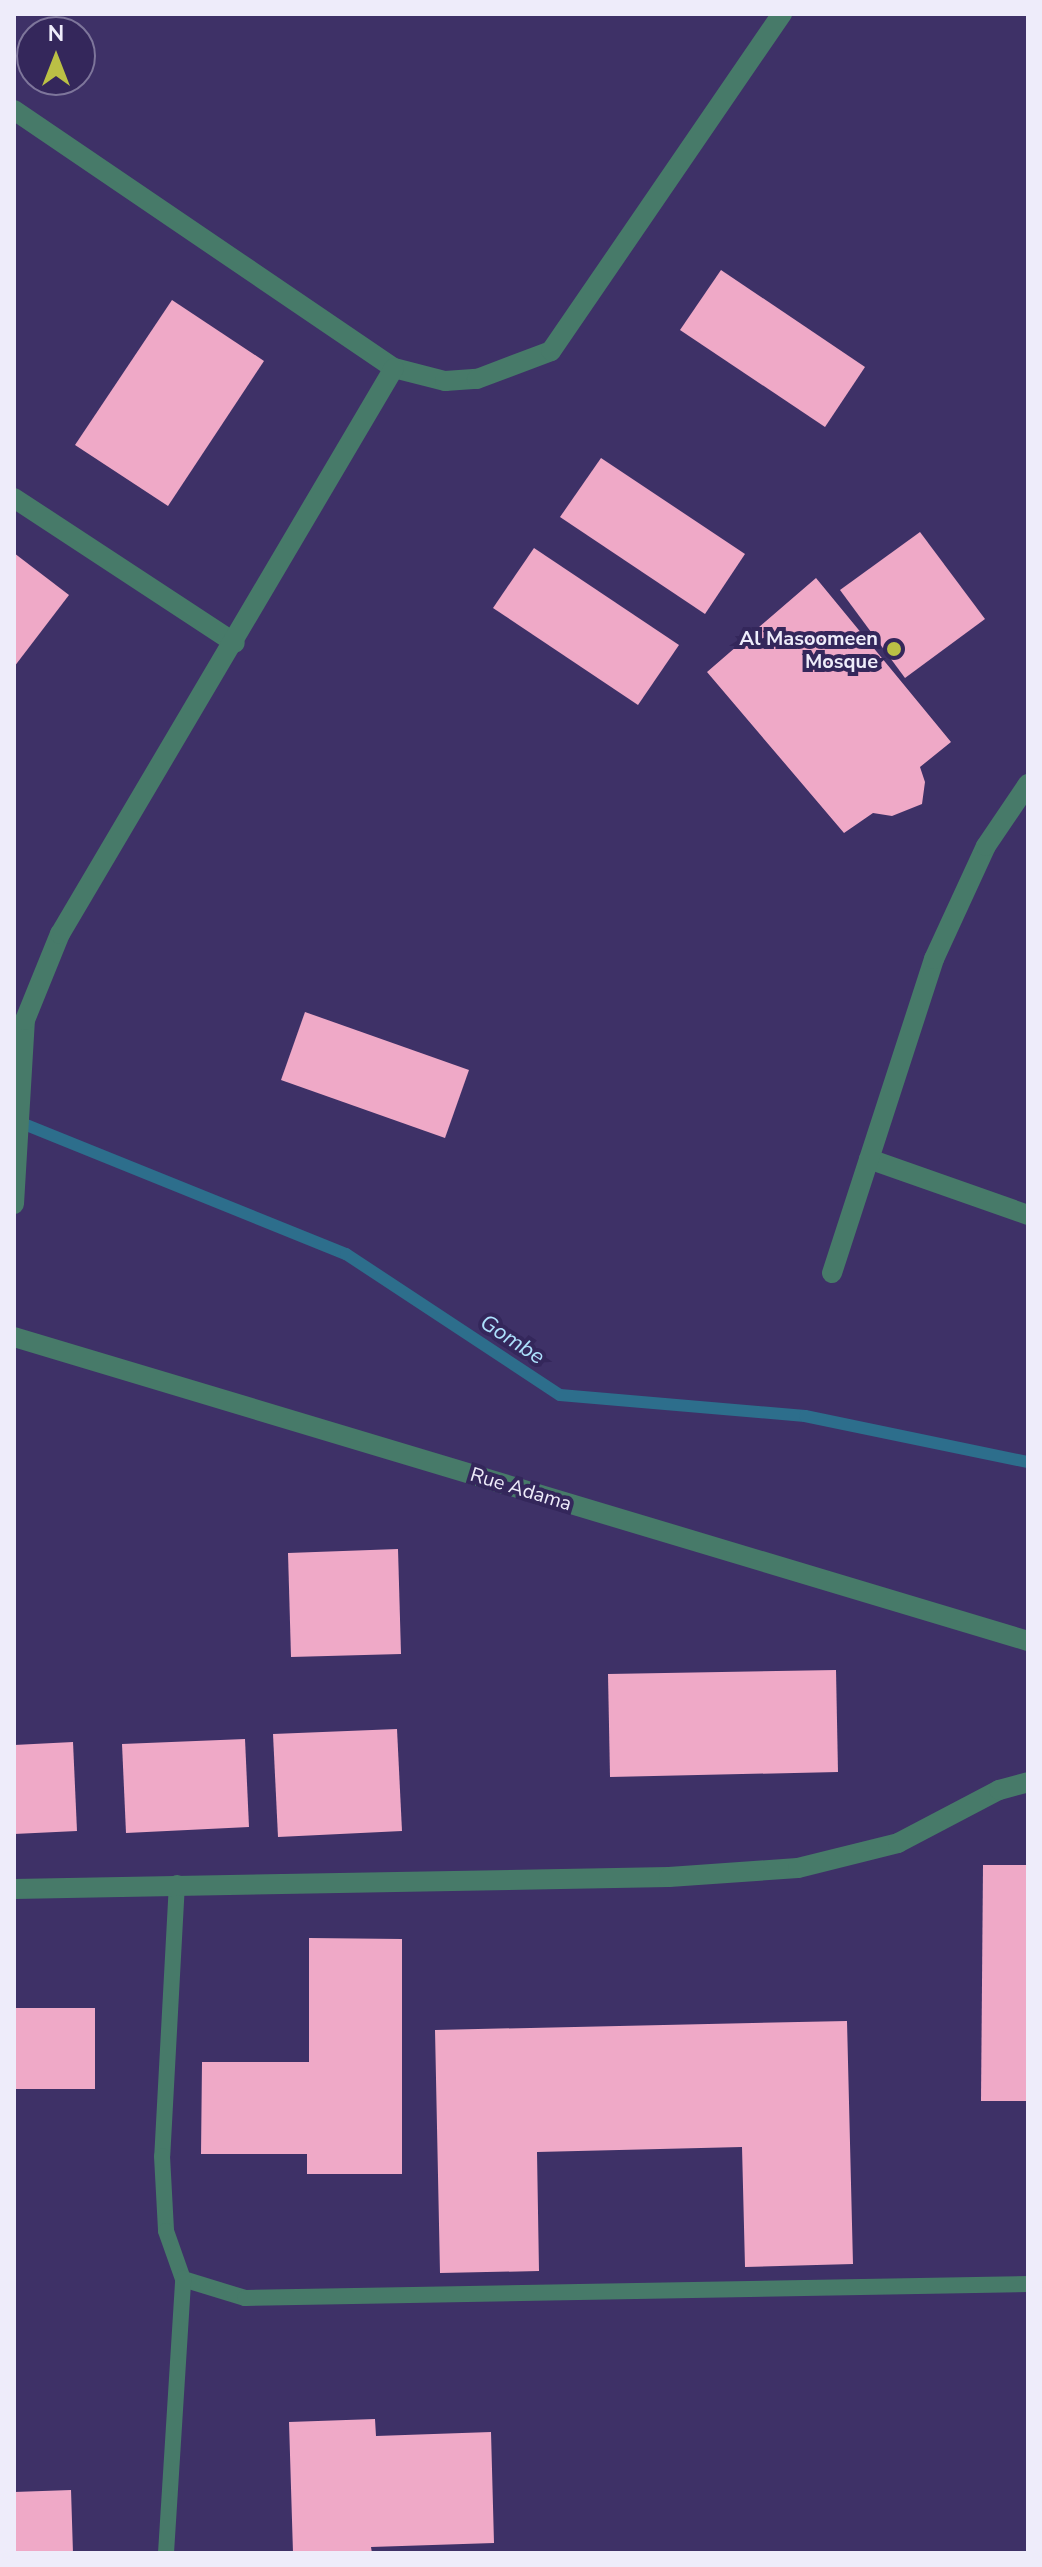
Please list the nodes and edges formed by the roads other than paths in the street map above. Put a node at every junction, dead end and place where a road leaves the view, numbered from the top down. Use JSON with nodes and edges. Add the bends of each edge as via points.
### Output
{"nodes":[{"id":1,"x":782,"y":14,"type":"edge"},
{"id":2,"x":14,"y":110,"type":"edge"},
{"id":3,"x":394,"y":368,"type":"junction"},
{"id":4,"x":14,"y":498,"type":"edge"},
{"id":5,"x":235,"y":643,"type":"junction"},
{"id":6,"x":1028,"y":784,"type":"edge"},
{"id":7,"x":869,"y":1159,"type":"junction"},
{"id":8,"x":14,"y":1204,"type":"edge"},
{"id":9,"x":1028,"y":1215,"type":"edge"},
{"id":10,"x":832,"y":1273,"type":"dead end"},
{"id":11,"x":14,"y":1337,"type":"edge"},
{"id":12,"x":1028,"y":1641,"type":"edge"},
{"id":13,"x":1028,"y":1782,"type":"edge"},
{"id":14,"x":177,"y":1883,"type":"junction"},
{"id":15,"x":14,"y":1889,"type":"edge"},
{"id":16,"x":183,"y":2279,"type":"junction"},
{"id":17,"x":1028,"y":2284,"type":"edge"},
{"id":18,"x":166,"y":2553,"type":"edge"}],
"edges":[{"from":1,"to":3,"type":"street","via":[[551,351],[477,379],[445,381]]},
{"from":2,"to":3,"type":"street"},
{"from":3,"to":5,"type":"street"},
{"from":4,"to":5,"type":"street"},
{"from":5,"to":8,"type":"street","via":[[60,934],[25,1020]]},
{"from":6,"to":7,"type":"street","via":[[986,846],[934,959]]},
{"from":7,"to":9,"type":"street"},
{"from":7,"to":10,"type":"street"},
{"from":11,"to":12,"type":"street","name":"Rue Adama"},
{"from":13,"to":14,"type":"street","via":[[999,1790],[898,1843],[798,1868],[669,1877]]},
{"from":14,"to":15,"type":"street"},
{"from":14,"to":16,"type":"lane","via":[[162,2156],[166,2231]]},
{"from":16,"to":17,"type":"lane","via":[[245,2298]]},
{"from":16,"to":18,"type":"lane"}]}
